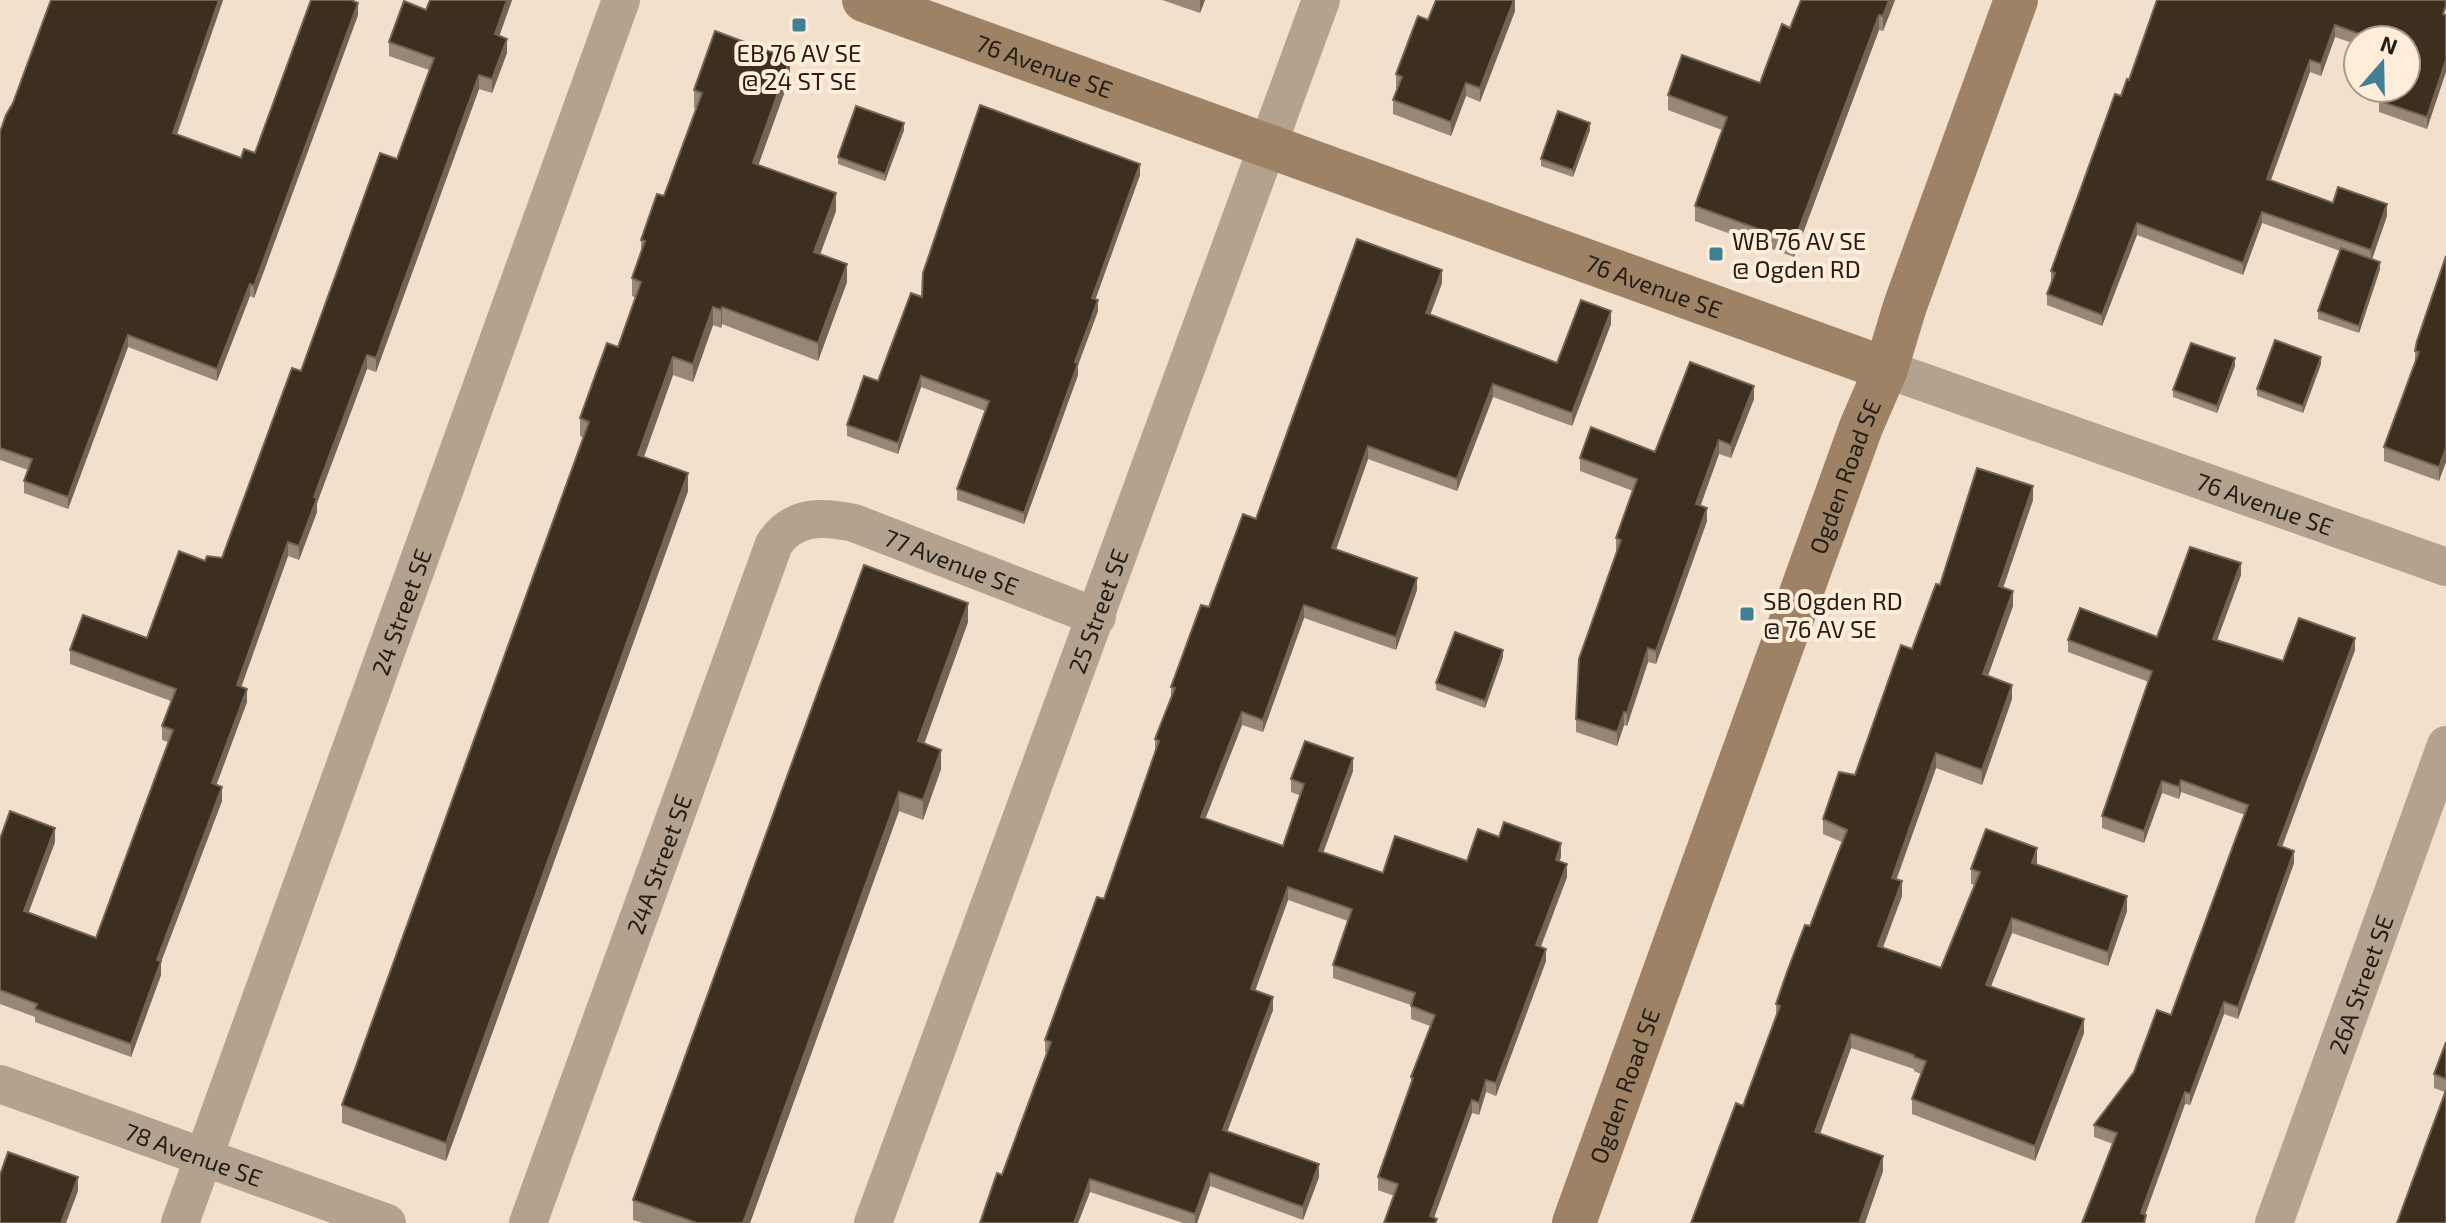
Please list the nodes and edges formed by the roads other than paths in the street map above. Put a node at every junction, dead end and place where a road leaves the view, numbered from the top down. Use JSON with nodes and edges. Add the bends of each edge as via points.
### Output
{"nodes":[{"id":1,"x":621,"y":0,"type":"edge"},
{"id":2,"x":864,"y":0,"type":"edge"},
{"id":3,"x":1321,"y":0,"type":"edge"},
{"id":4,"x":2016,"y":0,"type":"edge"},
{"id":5,"x":1268,"y":144,"type":"junction"},
{"id":6,"x":1886,"y":369,"type":"junction"},
{"id":7,"x":806,"y":520,"type":"joint"},
{"id":8,"x":2446,"y":567,"type":"edge"},
{"id":9,"x":1097,"y":617,"type":"junction"},
{"id":10,"x":2446,"y":745,"type":"edge"},
{"id":11,"x":0,"y":1084,"type":"edge"},
{"id":12,"x":204,"y":1158,"type":"junction"},
{"id":13,"x":180,"y":1223,"type":"edge"},
{"id":14,"x":387,"y":1223,"type":"edge"},
{"id":15,"x":528,"y":1223,"type":"edge"},
{"id":16,"x":873,"y":1223,"type":"edge"},
{"id":17,"x":1574,"y":1223,"type":"edge"},
{"id":18,"x":2274,"y":1223,"type":"edge"}],
"edges":[{"from":1,"to":12,"type":"street","name":"24 Street SE"},
{"from":2,"to":5,"type":"street","name":"76 Avenue SE"},
{"from":3,"to":5,"type":"street","name":"25 Street SE"},
{"from":4,"to":6,"type":"street","name":"Ogden Road SE"},
{"from":5,"to":6,"type":"street","name":"76 Avenue SE"},
{"from":5,"to":9,"type":"street","name":"25 Street SE"},
{"from":6,"to":8,"type":"street","name":"76 Avenue SE"},
{"from":6,"to":17,"type":"street","name":"Ogden Road SE"},
{"from":7,"to":9,"type":"street","name":"77 Avenue SE","via":[[854,523]]},
{"from":7,"to":15,"type":"street","name":"24A Street SE","via":[[782,531],[774,544]]},
{"from":9,"to":16,"type":"street","name":"25 Street SE"},
{"from":10,"to":18,"type":"street","name":"26A Street SE"},
{"from":11,"to":12,"type":"street","name":"78 Avenue SE"},
{"from":12,"to":13,"type":"street","name":"24 Street SE"},
{"from":12,"to":14,"type":"street","name":"78 Avenue SE"}]}
